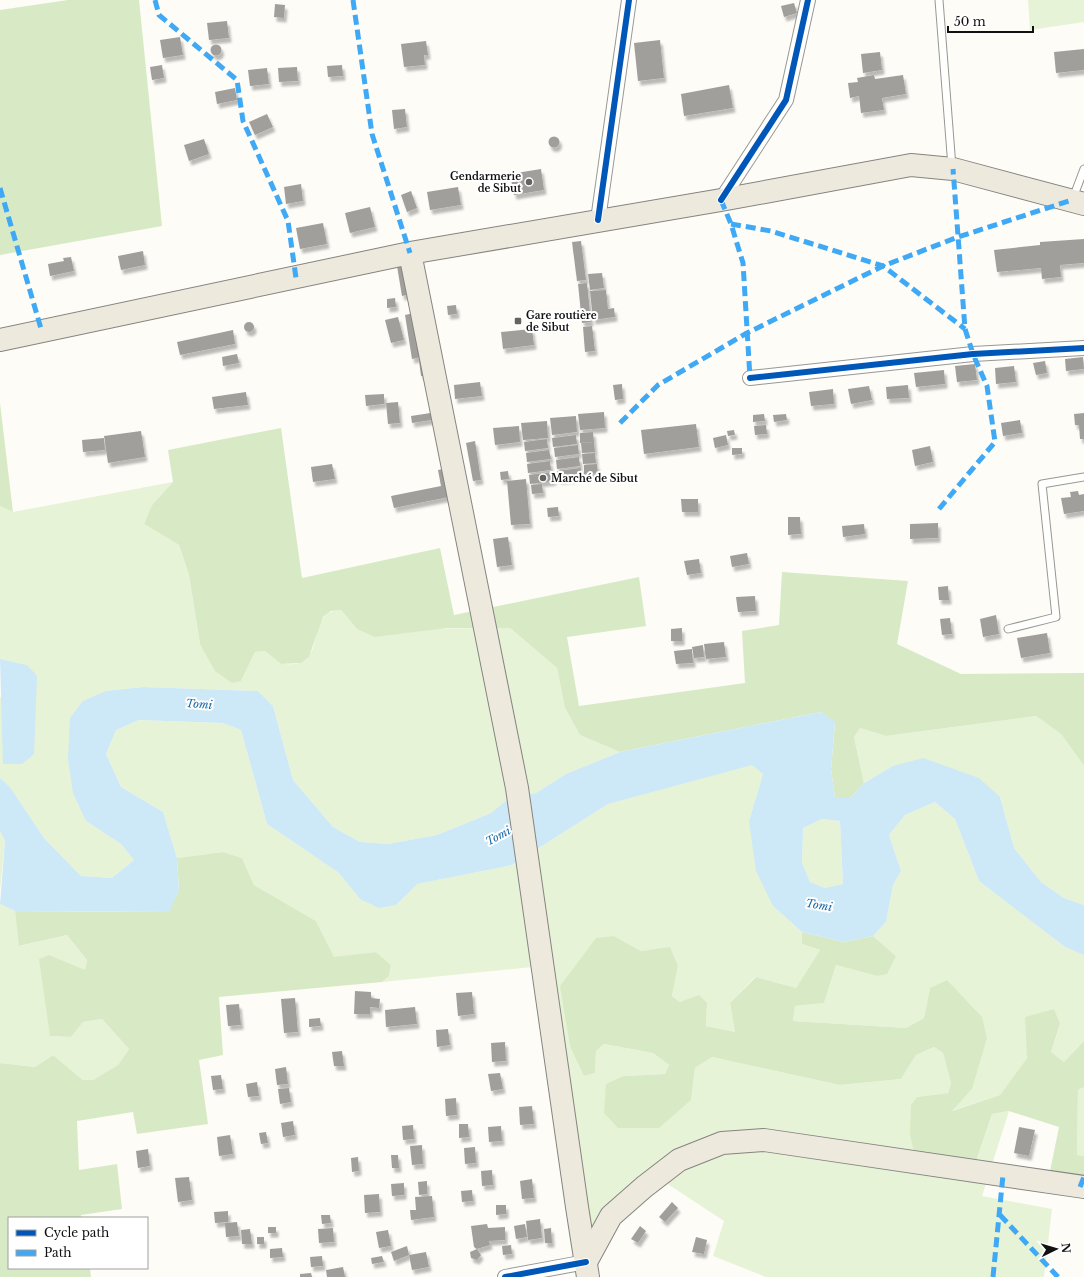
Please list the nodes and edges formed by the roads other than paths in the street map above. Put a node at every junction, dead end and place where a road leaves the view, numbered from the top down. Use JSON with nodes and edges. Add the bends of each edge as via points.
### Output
{"nodes":[{"id":1,"x":628,"y":0,"type":"edge"},
{"id":2,"x":808,"y":0,"type":"edge"},
{"id":3,"x":939,"y":0,"type":"edge"},
{"id":4,"x":953,"y":169,"type":"junction"},
{"id":5,"x":1084,"y":169,"type":"edge"},
{"id":6,"x":721,"y":200,"type":"junction"},
{"id":7,"x":1078,"y":202,"type":"edge"},
{"id":8,"x":598,"y":220,"type":"junction"},
{"id":9,"x":410,"y":253,"type":"junction"},
{"id":10,"x":0,"y":340,"type":"edge"},
{"id":11,"x":1084,"y":348,"type":"edge"},
{"id":12,"x":750,"y":378,"type":"dead end"},
{"id":13,"x":1084,"y":477,"type":"edge"},
{"id":14,"x":1008,"y":629,"type":"dead end"},
{"id":15,"x":1084,"y":1187,"type":"edge"},
{"id":16,"x":587,"y":1270,"type":"edge"},
{"id":17,"x":506,"y":1277,"type":"edge"}],
"edges":[{"from":1,"to":8,"type":"street"},
{"from":2,"to":6,"type":"street","via":[[786,100]]},
{"from":3,"to":4,"type":"lane"},
{"from":4,"to":6,"type":"main road","via":[[911,165]]},
{"from":4,"to":7,"type":"main road"},
{"from":5,"to":7,"type":"lane"},
{"from":6,"to":8,"type":"main road"},
{"from":8,"to":9,"type":"main road"},
{"from":9,"to":10,"type":"main road"},
{"from":9,"to":16,"type":"main road","via":[[517,788]]},
{"from":11,"to":12,"type":"street","via":[[973,354]]},
{"from":13,"to":14,"type":"lane","via":[[1042,484],[1056,617]]},
{"from":15,"to":16,"type":"main road","via":[[764,1140],[722,1143],[679,1160],[611,1216]]},
{"from":16,"to":17,"type":"street"}]}
